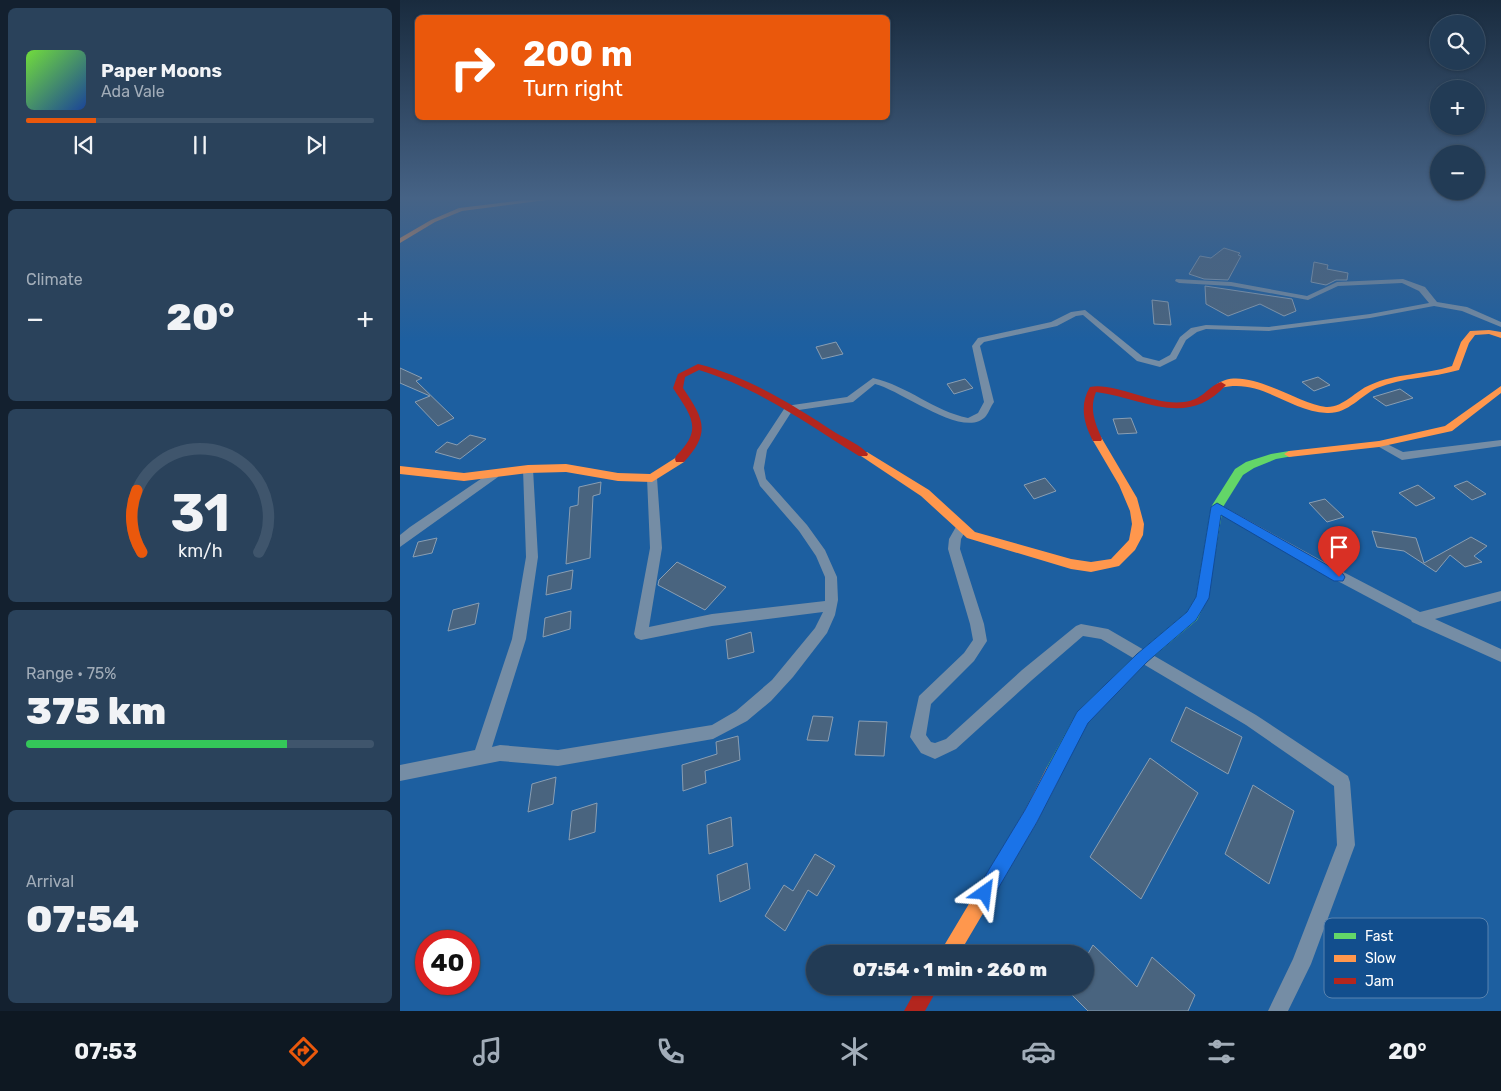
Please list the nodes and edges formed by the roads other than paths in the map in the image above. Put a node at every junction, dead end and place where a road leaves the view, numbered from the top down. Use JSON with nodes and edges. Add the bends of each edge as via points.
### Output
{"nodes":[{"id":1,"x":1180,"y":281,"type":"dead end"},
{"id":2,"x":1434,"y":304,"type":"junction"},
{"id":3,"x":1501,"y":326,"type":"edge"},
{"id":4,"x":1501,"y":335,"type":"edge"},
{"id":5,"x":1501,"y":389,"type":"edge"},
{"id":6,"x":789,"y":408,"type":"junction"},
{"id":7,"x":1501,"y":443,"type":"edge"},
{"id":8,"x":1379,"y":444,"type":"junction"},
{"id":9,"x":528,"y":469,"type":"junction"},
{"id":10,"x":400,"y":470,"type":"edge"},
{"id":11,"x":494,"y":474,"type":"junction"},
{"id":12,"x":652,"y":478,"type":"junction"},
{"id":13,"x":1217,"y":507,"type":"junction"},
{"id":14,"x":961,"y":528,"type":"junction"},
{"id":15,"x":414,"y":530,"type":"junction"},
{"id":16,"x":400,"y":531,"type":"edge"},
{"id":17,"x":400,"y":542,"type":"edge"},
{"id":18,"x":1501,"y":596,"type":"edge"},
{"id":19,"x":830,"y":606,"type":"junction"},
{"id":20,"x":1418,"y":618,"type":"junction"},
{"id":21,"x":1501,"y":656,"type":"edge"},
{"id":22,"x":1142,"y":658,"type":"junction"},
{"id":23,"x":481,"y":756,"type":"junction"},
{"id":24,"x":400,"y":774,"type":"edge"},
{"id":25,"x":953,"y":945,"type":"edge"},
{"id":26,"x":924,"y":995,"type":"edge"},
{"id":27,"x":914,"y":1011,"type":"edge"},
{"id":28,"x":1278,"y":1011,"type":"edge"}],
"edges":[{"from":1,"to":2,"type":"street","via":[[1230,284],[1308,298],[1337,284],[1403,281],[1422,289]]},
{"from":2,"to":3,"type":"street","via":[[1464,309]]},
{"from":2,"to":6,"type":"street","via":[[1269,329],[1206,327],[1194,330],[1183,339],[1174,357],[1160,364],[1140,359],[1085,312],[1054,324],[981,340],[976,346],[989,402],[982,415],[969,421],[947,416],[888,383],[873,381],[850,400]]},
{"from":4,"to":14,"type":"street","via":[[1490,331],[1473,332],[1464,339],[1456,368],[1443,374],[1389,379],[1362,392],[1349,406],[1332,410],[1315,408],[1245,383],[1226,382],[1200,402],[1170,406],[1117,391],[1093,389],[1086,396],[1085,405],[1097,439],[1133,501],[1138,520],[1137,535],[1115,563],[1071,564],[971,535]]},
{"from":5,"to":8,"type":"street","via":[[1448,428]]},
{"from":6,"to":12,"type":"street","via":[[725,374],[698,367],[689,370],[681,376],[678,388],[697,420],[697,435],[684,456]]},
{"from":6,"to":14,"type":"street","via":[[925,493]]},
{"from":6,"to":19,"type":"street","via":[[764,442],[758,459],[761,480],[807,532],[827,563],[833,587]]},
{"from":7,"to":8,"type":"street","via":[[1402,456]]},
{"from":8,"to":13,"type":"street","via":[[1275,456],[1250,465],[1230,483]]},
{"from":9,"to":11,"type":"street"},
{"from":9,"to":12,"type":"street","via":[[566,468],[618,477]]},
{"from":9,"to":23,"type":"street","via":[[532,557],[519,639]]},
{"from":10,"to":11,"type":"street","via":[[464,477]]},
{"from":11,"to":15,"type":"street"},
{"from":12,"to":19,"type":"street","via":[[656,548],[641,634],[712,620]]},
{"from":13,"to":20,"type":"street","via":[[1307,561]]},
{"from":13,"to":22,"type":"street","via":[[1202,598],[1192,616]]},
{"from":14,"to":22,"type":"street","via":[[955,538],[954,549],[980,641],[969,658],[924,701],[918,737],[926,748],[935,751],[951,744],[1081,630],[1103,633]]},
{"from":15,"to":16,"type":"street"},
{"from":15,"to":17,"type":"street"},
{"from":18,"to":20,"type":"street"},
{"from":19,"to":23,"type":"street","via":[[826,623],[787,675],[733,724],[713,732],[558,758],[500,753]]},
{"from":20,"to":21,"type":"street"},
{"from":22,"to":25,"type":"street","via":[[1082,717],[1031,816]]},
{"from":22,"to":28,"type":"street","via":[[1251,720],[1342,782],[1346,845],[1301,964]]},
{"from":23,"to":24,"type":"street"},
{"from":26,"to":27,"type":"street"}]}
